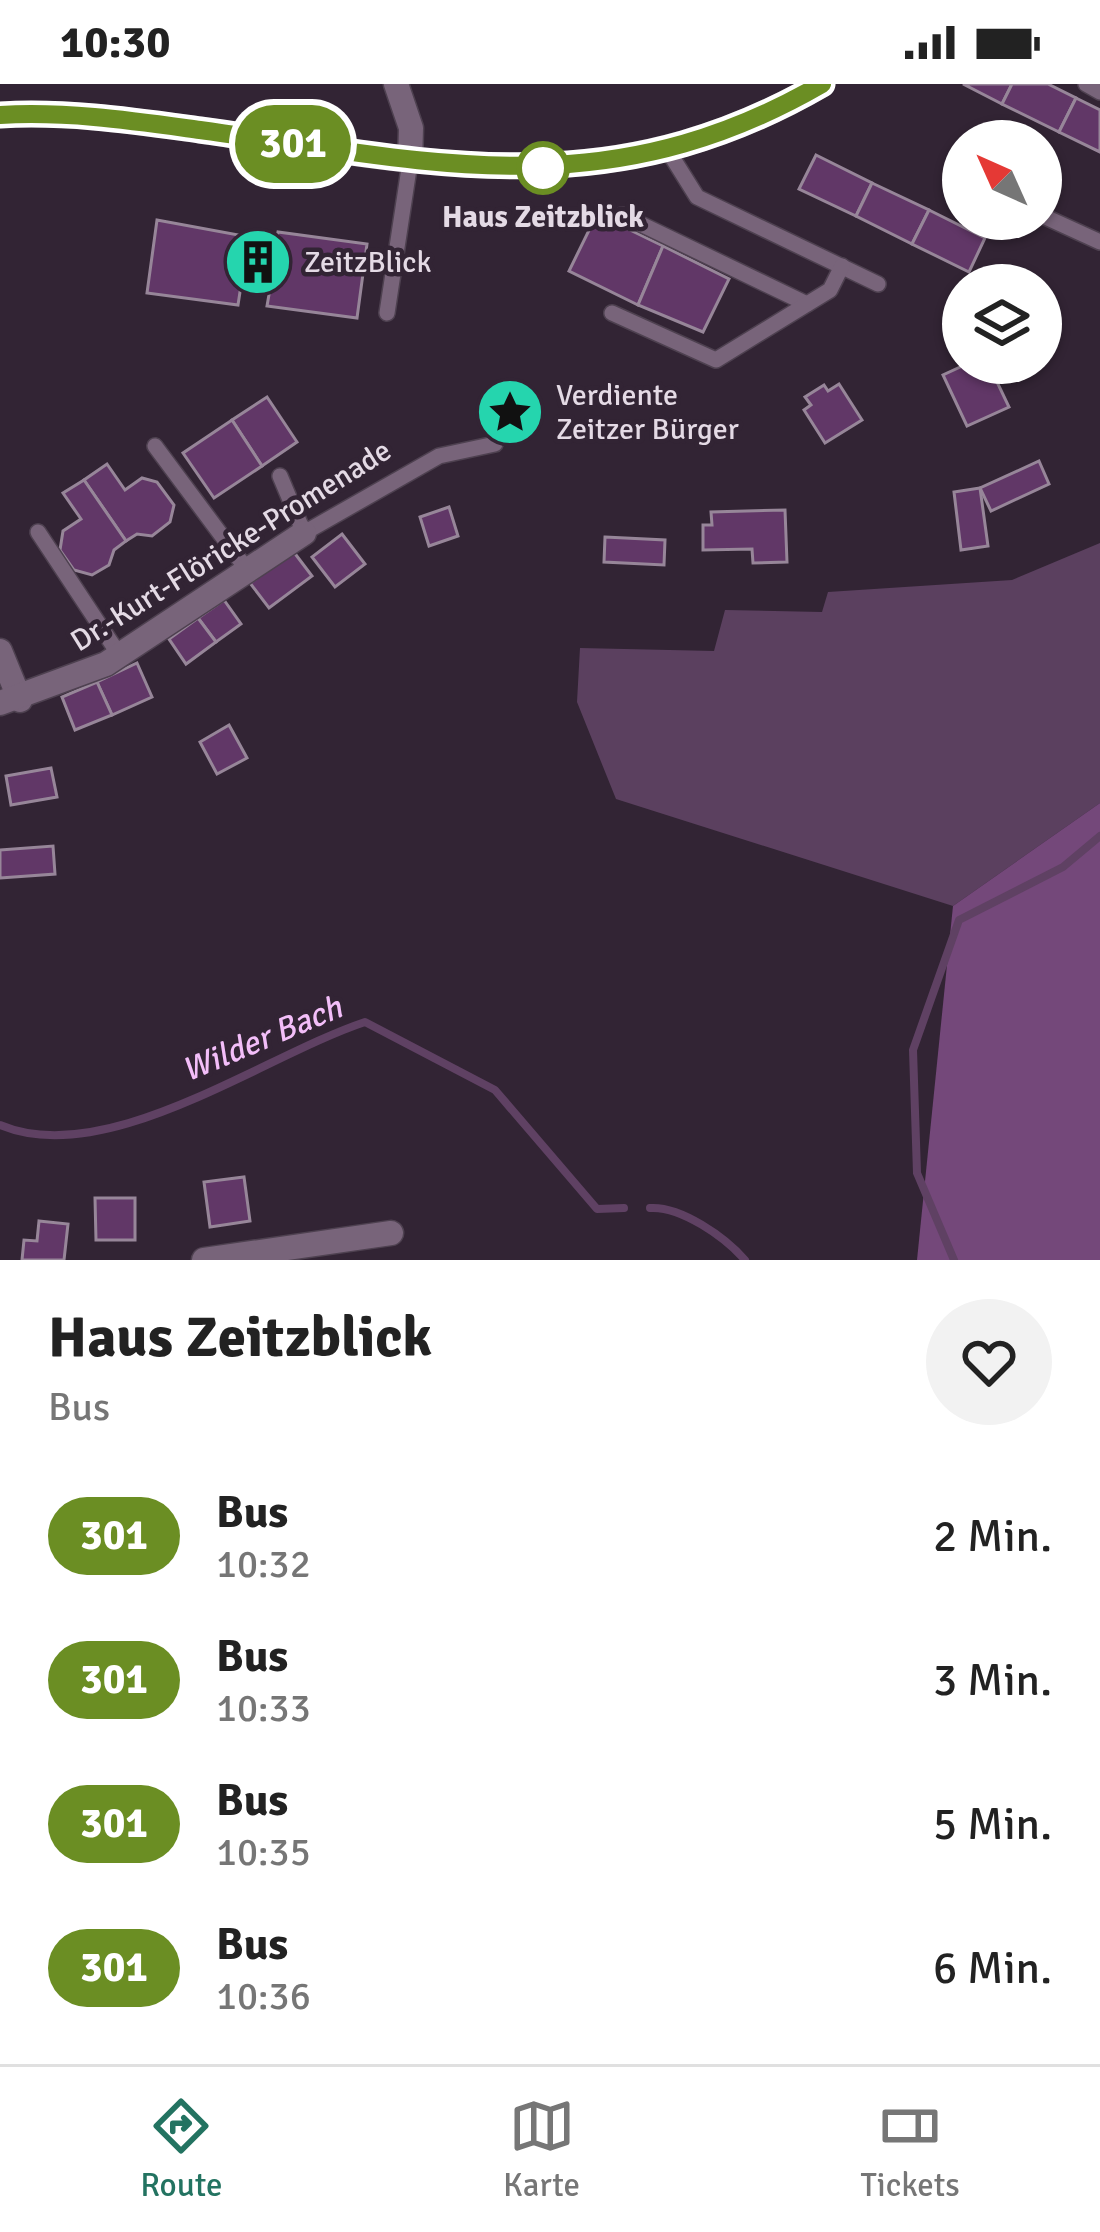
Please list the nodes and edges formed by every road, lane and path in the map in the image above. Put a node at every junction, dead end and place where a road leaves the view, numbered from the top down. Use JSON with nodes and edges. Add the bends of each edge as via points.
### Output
{"nodes":[{"id":1,"x":396,"y":84,"type":"edge"},
{"id":2,"x":822,"y":84,"type":"edge"},
{"id":3,"x":1086,"y":84,"type":"edge"},
{"id":4,"x":1100,"y":92,"type":"edge"},
{"id":5,"x":0,"y":115,"type":"edge"},
{"id":6,"x":667,"y":149,"type":"junction"},
{"id":7,"x":410,"y":162,"type":"junction"},
{"id":8,"x":622,"y":215,"type":"dead end"},
{"id":9,"x":1062,"y":225,"type":"edge"},
{"id":10,"x":1100,"y":242,"type":"edge"},
{"id":11,"x":842,"y":266,"type":"junction"},
{"id":12,"x":878,"y":284,"type":"dead end"},
{"id":13,"x":807,"y":304,"type":"junction"},
{"id":14,"x":387,"y":313,"type":"dead end"},
{"id":15,"x":612,"y":313,"type":"dead end"},
{"id":16,"x":495,"y":444,"type":"dead end"},
{"id":17,"x":155,"y":446,"type":"dead end"},
{"id":18,"x":280,"y":476,"type":"dead end"},
{"id":19,"x":38,"y":532,"type":"dead end"},
{"id":20,"x":304,"y":533,"type":"junction"},
{"id":21,"x":248,"y":571,"type":"junction"},
{"id":22,"x":0,"y":651,"type":"edge"},
{"id":23,"x":120,"y":656,"type":"junction"},
{"id":24,"x":10,"y":702,"type":"edge"},
{"id":25,"x":391,"y":1233,"type":"dead end"},
{"id":26,"x":204,"y":1260,"type":"edge"}],
"edges":[{"from":1,"to":7,"type":"street","via":[[411,128]]},
{"from":2,"to":6,"type":"street","via":[[744,124]]},
{"from":3,"to":4,"type":"lane"},
{"from":5,"to":7,"type":"street","via":[[82,115]]},
{"from":6,"to":7,"type":"street","via":[[560,167]]},
{"from":6,"to":11,"type":"lane","via":[[697,197]]},
{"from":7,"to":14,"type":"lane"},
{"from":8,"to":13,"type":"lane"},
{"from":9,"to":10,"type":"lane"},
{"from":11,"to":12,"type":"lane"},
{"from":11,"to":13,"type":"lane","via":[[830,290]]},
{"from":13,"to":15,"type":"lane","via":[[716,360]]},
{"from":16,"to":20,"type":"lane","name":"Dr.-Kurt-Flöricke-Promenade","via":[[423,464]]},
{"from":17,"to":21,"type":"lane"},
{"from":18,"to":20,"type":"lane"},
{"from":19,"to":23,"type":"lane"},
{"from":20,"to":21,"type":"street","name":"Dr.-Kurt-Flöricke-Promenade"},
{"from":21,"to":23,"type":"street","name":"Dr.-Kurt-Flöricke-Promenade"},
{"from":22,"to":24,"type":"street"},
{"from":23,"to":24,"type":"street","name":"Dr.-Kurt-Flöricke-Promenade"},
{"from":25,"to":26,"type":"street"}]}
